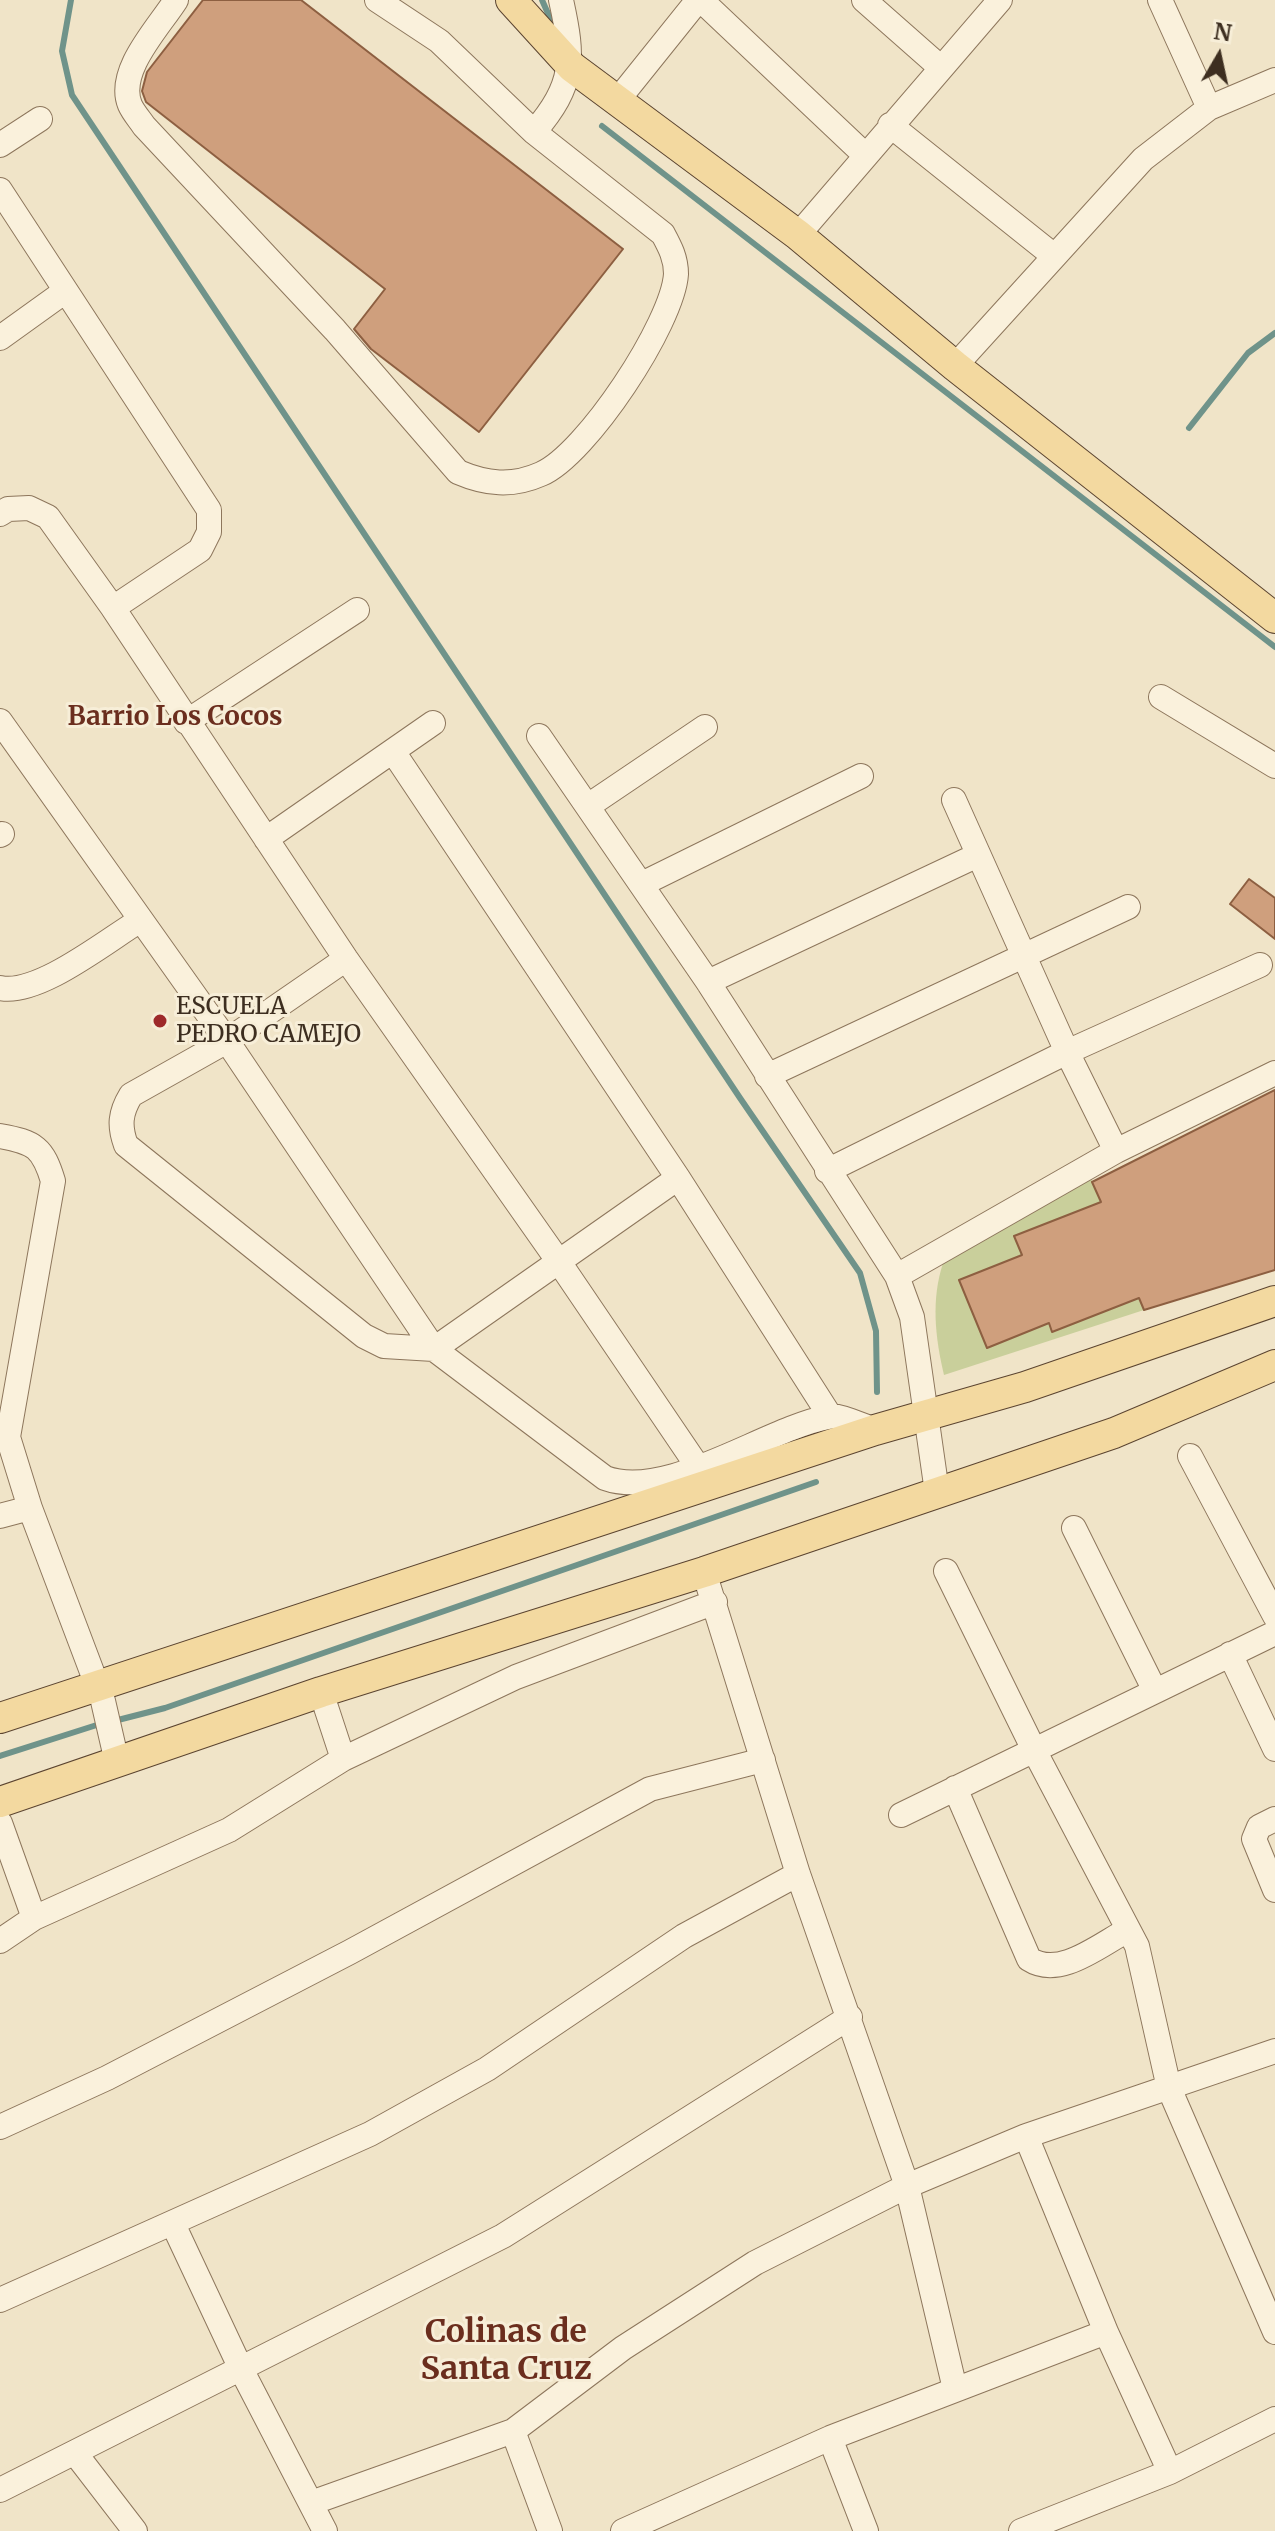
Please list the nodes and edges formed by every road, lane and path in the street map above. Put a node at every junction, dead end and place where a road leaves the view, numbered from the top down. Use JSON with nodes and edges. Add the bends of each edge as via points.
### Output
{"nodes":[{"id":1,"x":176,"y":0,"type":"edge"},
{"id":2,"x":377,"y":0,"type":"edge"},
{"id":3,"x":511,"y":0,"type":"edge"},
{"id":4,"x":561,"y":0,"type":"edge"},
{"id":5,"x":700,"y":0,"type":"edge"},
{"id":6,"x":864,"y":0,"type":"edge"},
{"id":7,"x":1000,"y":0,"type":"edge"},
{"id":8,"x":1160,"y":0,"type":"edge"},
{"id":9,"x":572,"y":67,"type":"junction"},
{"id":10,"x":940,"y":67,"type":"junction"},
{"id":11,"x":1275,"y":80,"type":"edge"},
{"id":12,"x":617,"y":101,"type":"junction"},
{"id":13,"x":1209,"y":108,"type":"junction"},
{"id":14,"x":40,"y":119,"type":"dead end"},
{"id":15,"x":890,"y":125,"type":"junction"},
{"id":16,"x":534,"y":132,"type":"junction"},
{"id":17,"x":0,"y":145,"type":"edge"},
{"id":18,"x":865,"y":155,"type":"junction"},
{"id":19,"x":0,"y":190,"type":"edge"},
{"id":20,"x":798,"y":235,"type":"junction"},
{"id":21,"x":1054,"y":256,"type":"junction"},
{"id":22,"x":64,"y":292,"type":"junction"},
{"id":23,"x":0,"y":338,"type":"edge"},
{"id":24,"x":955,"y":366,"type":"junction"},
{"id":25,"x":0,"y":514,"type":"edge"},
{"id":26,"x":113,"y":608,"type":"junction"},
{"id":27,"x":357,"y":610,"type":"dead end"},
{"id":28,"x":1275,"y":618,"type":"edge"},
{"id":29,"x":1161,"y":697,"type":"dead end"},
{"id":30,"x":0,"y":721,"type":"edge"},
{"id":31,"x":186,"y":722,"type":"junction"},
{"id":32,"x":433,"y":723,"type":"dead end"},
{"id":33,"x":705,"y":727,"type":"dead end"},
{"id":34,"x":539,"y":736,"type":"dead end"},
{"id":35,"x":394,"y":753,"type":"junction"},
{"id":36,"x":1275,"y":766,"type":"edge"},
{"id":37,"x":861,"y":776,"type":"dead end"},
{"id":38,"x":954,"y":800,"type":"dead end"},
{"id":39,"x":588,"y":806,"type":"junction"},
{"id":40,"x":266,"y":839,"type":"junction"},
{"id":41,"x":978,"y":855,"type":"junction"},
{"id":42,"x":642,"y":884,"type":"junction"},
{"id":43,"x":1128,"y":907,"type":"dead end"},
{"id":44,"x":139,"y":921,"type":"junction"},
{"id":45,"x":1022,"y":953,"type":"junction"},
{"id":46,"x":346,"y":959,"type":"junction"},
{"id":47,"x":1260,"y":965,"type":"dead end"},
{"id":48,"x":708,"y":982,"type":"junction"},
{"id":49,"x":0,"y":988,"type":"edge"},
{"id":50,"x":227,"y":1041,"type":"junction"},
{"id":51,"x":1067,"y":1052,"type":"junction"},
{"id":52,"x":1275,"y":1073,"type":"edge"},
{"id":53,"x":767,"y":1076,"type":"junction"},
{"id":54,"x":0,"y":1136,"type":"edge"},
{"id":55,"x":1116,"y":1151,"type":"junction"},
{"id":56,"x":827,"y":1171,"type":"junction"},
{"id":57,"x":678,"y":1178,"type":"junction"},
{"id":58,"x":559,"y":1262,"type":"junction"},
{"id":59,"x":897,"y":1276,"type":"junction"},
{"id":60,"x":1275,"y":1301,"type":"edge"},
{"id":61,"x":434,"y":1349,"type":"junction"},
{"id":62,"x":1275,"y":1365,"type":"edge"},
{"id":63,"x":924,"y":1415,"type":"junction"},
{"id":64,"x":830,"y":1416,"type":"junction"},
{"id":65,"x":875,"y":1430,"type":"junction"},
{"id":66,"x":1190,"y":1456,"type":"dead end"},
{"id":67,"x":698,"y":1467,"type":"junction"},
{"id":68,"x":937,"y":1492,"type":"junction"},
{"id":69,"x":30,"y":1508,"type":"junction"},
{"id":70,"x":0,"y":1516,"type":"edge"},
{"id":71,"x":1074,"y":1528,"type":"dead end"},
{"id":72,"x":946,"y":1571,"type":"dead end"},
{"id":73,"x":704,"y":1572,"type":"junction"},
{"id":74,"x":715,"y":1602,"type":"junction"},
{"id":75,"x":1275,"y":1616,"type":"edge"},
{"id":76,"x":1275,"y":1633,"type":"edge"},
{"id":77,"x":1230,"y":1654,"type":"junction"},
{"id":78,"x":1155,"y":1691,"type":"junction"},
{"id":79,"x":321,"y":1692,"type":"junction"},
{"id":80,"x":100,"y":1694,"type":"junction"},
{"id":81,"x":0,"y":1718,"type":"edge"},
{"id":82,"x":1275,"y":1749,"type":"edge"},
{"id":83,"x":1034,"y":1750,"type":"junction"},
{"id":84,"x":116,"y":1754,"type":"junction"},
{"id":85,"x":343,"y":1759,"type":"junction"},
{"id":86,"x":763,"y":1760,"type":"junction"},
{"id":87,"x":955,"y":1788,"type":"junction"},
{"id":88,"x":0,"y":1802,"type":"edge"},
{"id":89,"x":901,"y":1815,"type":"dead end"},
{"id":90,"x":1275,"y":1819,"type":"edge"},
{"id":91,"x":0,"y":1823,"type":"edge"},
{"id":92,"x":798,"y":1874,"type":"junction"},
{"id":93,"x":1275,"y":1890,"type":"edge"},
{"id":94,"x":34,"y":1918,"type":"junction"},
{"id":95,"x":1128,"y":1930,"type":"junction"},
{"id":96,"x":0,"y":1941,"type":"edge"},
{"id":97,"x":850,"y":2017,"type":"junction"},
{"id":98,"x":1275,"y":2051,"type":"edge"},
{"id":99,"x":1169,"y":2088,"type":"junction"},
{"id":100,"x":0,"y":2127,"type":"edge"},
{"id":101,"x":1026,"y":2136,"type":"junction"},
{"id":102,"x":907,"y":2186,"type":"junction"},
{"id":103,"x":173,"y":2224,"type":"junction"},
{"id":104,"x":0,"y":2300,"type":"edge"},
{"id":105,"x":1106,"y":2332,"type":"junction"},
{"id":106,"x":1275,"y":2332,"type":"edge"},
{"id":107,"x":241,"y":2369,"type":"junction"},
{"id":108,"x":955,"y":2389,"type":"junction"},
{"id":109,"x":1275,"y":2419,"type":"edge"},
{"id":110,"x":513,"y":2431,"type":"junction"},
{"id":111,"x":830,"y":2438,"type":"junction"},
{"id":112,"x":75,"y":2453,"type":"junction"},
{"id":113,"x":1170,"y":2472,"type":"junction"},
{"id":114,"x":0,"y":2490,"type":"edge"},
{"id":115,"x":311,"y":2503,"type":"junction"},
{"id":116,"x":135,"y":2531,"type":"edge"},
{"id":117,"x":325,"y":2531,"type":"edge"},
{"id":118,"x":550,"y":2531,"type":"edge"},
{"id":119,"x":623,"y":2531,"type":"edge"},
{"id":120,"x":866,"y":2531,"type":"edge"},
{"id":121,"x":1021,"y":2531,"type":"edge"}],
"edges":[{"from":1,"to":16,"type":"street","via":[[134,65],[127,84],[129,104],[458,472],[480,482],[544,473],[579,446],[649,349],[676,274],[674,254],[663,234]]},
{"from":2,"to":16,"type":"street","via":[[439,41]]},
{"from":3,"to":9,"type":"main road"},
{"from":4,"to":9,"type":"street"},
{"from":5,"to":12,"type":"street"},
{"from":5,"to":18,"type":"street"},
{"from":6,"to":10,"type":"street"},
{"from":7,"to":10,"type":"street"},
{"from":8,"to":13,"type":"street"},
{"from":9,"to":12,"type":"main road"},
{"from":9,"to":16,"type":"street","via":[[550,113]]},
{"from":10,"to":15,"type":"street"},
{"from":11,"to":13,"type":"street"},
{"from":12,"to":20,"type":"main road"},
{"from":13,"to":21,"type":"street","via":[[1143,159]]},
{"from":14,"to":17,"type":"street"},
{"from":15,"to":18,"type":"street"},
{"from":15,"to":21,"type":"street"},
{"from":18,"to":20,"type":"street"},
{"from":19,"to":22,"type":"street"},
{"from":20,"to":24,"type":"main road"},
{"from":21,"to":24,"type":"street"},
{"from":22,"to":23,"type":"street"},
{"from":22,"to":26,"type":"street","via":[[209,510],[209,532],[200,550]]},
{"from":24,"to":28,"type":"main road"},
{"from":25,"to":26,"type":"street","via":[[29,508],[48,517]]},
{"from":26,"to":31,"type":"street"},
{"from":27,"to":31,"type":"street"},
{"from":29,"to":36,"type":"street"},
{"from":30,"to":44,"type":"street"},
{"from":31,"to":40,"type":"street"},
{"from":32,"to":35,"type":"street"},
{"from":33,"to":39,"type":"street"},
{"from":34,"to":39,"type":"street"},
{"from":35,"to":40,"type":"street"},
{"from":35,"to":57,"type":"street"},
{"from":37,"to":42,"type":"street"},
{"from":38,"to":41,"type":"street"},
{"from":39,"to":42,"type":"street"},
{"from":40,"to":46,"type":"street"},
{"from":41,"to":45,"type":"street"},
{"from":41,"to":48,"type":"street"},
{"from":42,"to":48,"type":"street"},
{"from":43,"to":45,"type":"street"},
{"from":44,"to":49,"type":"street","via":[[32,986]]},
{"from":44,"to":50,"type":"street"},
{"from":45,"to":51,"type":"street"},
{"from":45,"to":53,"type":"street"},
{"from":46,"to":50,"type":"street"},
{"from":46,"to":58,"type":"street"},
{"from":47,"to":51,"type":"street"},
{"from":48,"to":53,"type":"street"},
{"from":50,"to":61,"type":"street"},
{"from":50,"to":61,"type":"street","via":[[131,1095],[121,1118],[126,1145],[364,1336],[384,1346]]},
{"from":51,"to":55,"type":"street"},
{"from":51,"to":56,"type":"street"},
{"from":52,"to":55,"type":"street"},
{"from":53,"to":56,"type":"street"},
{"from":54,"to":69,"type":"street","via":[[24,1140],[45,1155],[53,1181],[8,1437]]},
{"from":55,"to":59,"type":"street"},
{"from":56,"to":59,"type":"street"},
{"from":57,"to":58,"type":"street"},
{"from":57,"to":64,"type":"street"},
{"from":58,"to":61,"type":"street"},
{"from":58,"to":67,"type":"street"},
{"from":59,"to":63,"type":"street","via":[[912,1317]]},
{"from":60,"to":63,"type":"main road","via":[[1025,1387]]},
{"from":61,"to":67,"type":"street","via":[[605,1478],[634,1483]]},
{"from":62,"to":68,"type":"main road","via":[[1114,1433]]},
{"from":63,"to":65,"type":"main road"},
{"from":63,"to":68,"type":"street"},
{"from":64,"to":65,"type":"street"},
{"from":64,"to":67,"type":"street"},
{"from":65,"to":80,"type":"main road"},
{"from":66,"to":75,"type":"street"},
{"from":68,"to":73,"type":"main road"},
{"from":69,"to":70,"type":"street"},
{"from":69,"to":80,"type":"street"},
{"from":71,"to":78,"type":"street"},
{"from":72,"to":83,"type":"street"},
{"from":73,"to":74,"type":"street"},
{"from":73,"to":79,"type":"main road"},
{"from":74,"to":85,"type":"street","via":[[516,1677]]},
{"from":74,"to":86,"type":"street"},
{"from":76,"to":77,"type":"street"},
{"from":77,"to":78,"type":"street"},
{"from":77,"to":82,"type":"street"},
{"from":78,"to":83,"type":"street"},
{"from":79,"to":84,"type":"main road"},
{"from":79,"to":85,"type":"street"},
{"from":80,"to":81,"type":"main road"},
{"from":80,"to":84,"type":"street"},
{"from":83,"to":87,"type":"street"},
{"from":83,"to":95,"type":"street"},
{"from":84,"to":88,"type":"main road"},
{"from":85,"to":94,"type":"street","via":[[229,1830]]},
{"from":86,"to":92,"type":"street"},
{"from":86,"to":100,"type":"street","via":[[650,1789],[336,1959],[107,2078]]},
{"from":87,"to":89,"type":"street"},
{"from":87,"to":95,"type":"street","via":[[1029,1959],[1042,1967],[1057,1967]]},
{"from":90,"to":93,"type":"street","via":[[1259,1827],[1254,1839]]},
{"from":91,"to":94,"type":"street"},
{"from":92,"to":97,"type":"street"},
{"from":92,"to":103,"type":"street","via":[[684,1936],[487,2069],[370,2134]]},
{"from":94,"to":96,"type":"street"},
{"from":95,"to":99,"type":"street","via":[[1137,1946]]},
{"from":97,"to":102,"type":"street"},
{"from":97,"to":107,"type":"street","via":[[503,2236]]},
{"from":98,"to":99,"type":"street"},
{"from":99,"to":101,"type":"street"},
{"from":99,"to":106,"type":"street"},
{"from":101,"to":102,"type":"street"},
{"from":101,"to":105,"type":"street"},
{"from":102,"to":108,"type":"street"},
{"from":102,"to":110,"type":"street","via":[[755,2263],[623,2348]]},
{"from":103,"to":104,"type":"street"},
{"from":103,"to":107,"type":"street"},
{"from":105,"to":108,"type":"street"},
{"from":105,"to":113,"type":"street"},
{"from":107,"to":112,"type":"street"},
{"from":107,"to":115,"type":"street"},
{"from":108,"to":111,"type":"street"},
{"from":109,"to":113,"type":"street"},
{"from":110,"to":115,"type":"street"},
{"from":110,"to":118,"type":"street"},
{"from":111,"to":119,"type":"street"},
{"from":111,"to":120,"type":"street"},
{"from":112,"to":114,"type":"street"},
{"from":112,"to":116,"type":"street"},
{"from":113,"to":121,"type":"street"},
{"from":115,"to":117,"type":"street"}]}
